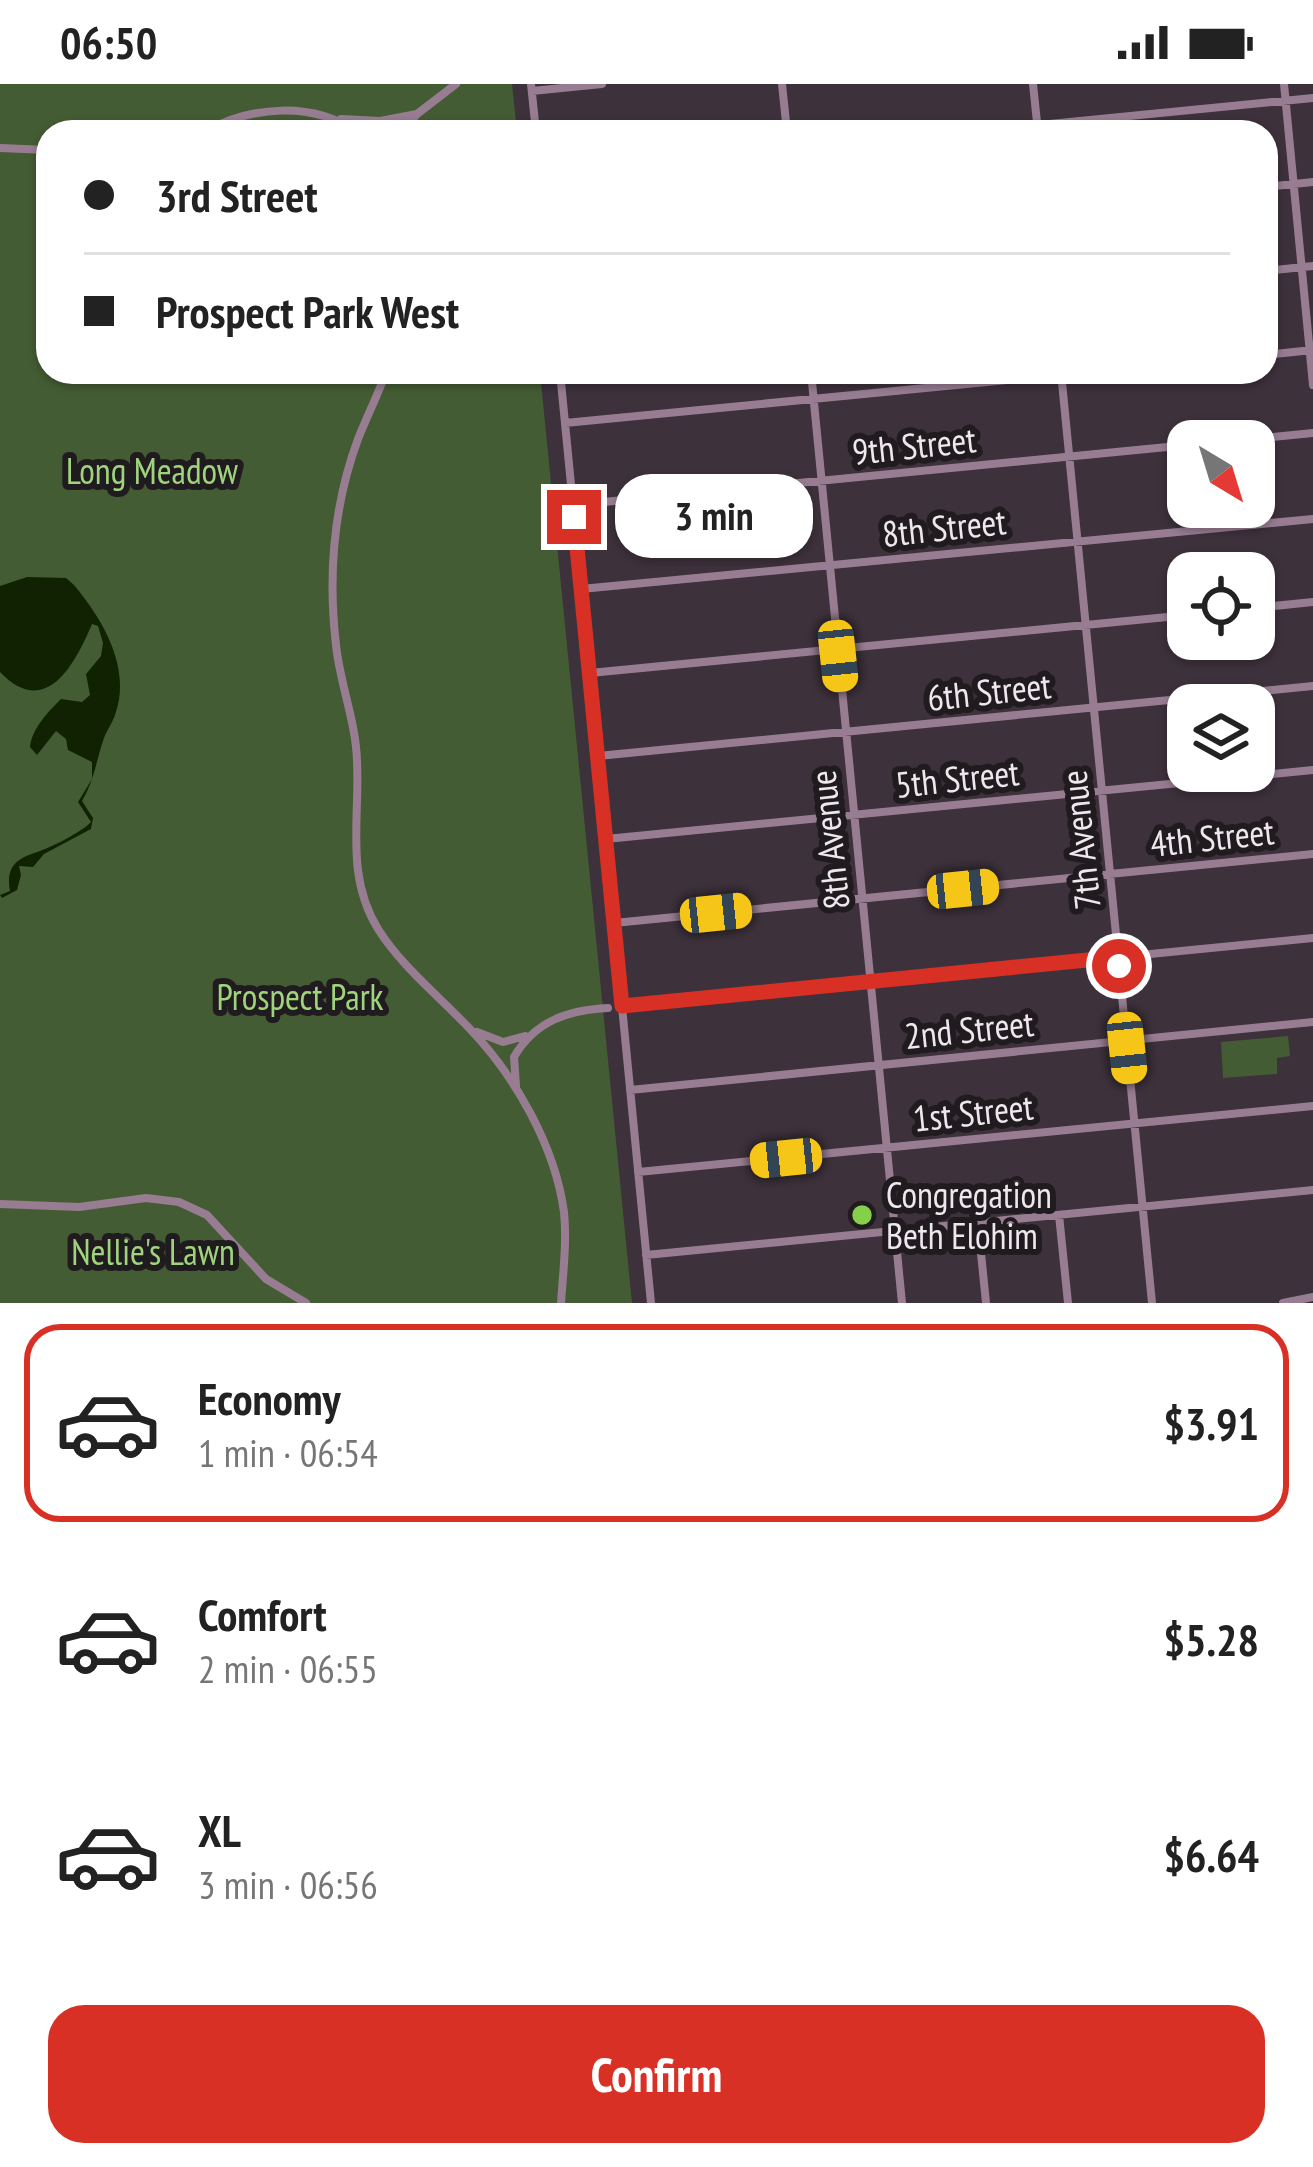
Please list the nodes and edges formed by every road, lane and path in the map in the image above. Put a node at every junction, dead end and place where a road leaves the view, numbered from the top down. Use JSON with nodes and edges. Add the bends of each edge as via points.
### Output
{"nodes":[{"id":1,"x":457,"y":84,"type":"edge"},
{"id":2,"x":602,"y":84,"type":"edge"},
{"id":3,"x":782,"y":84,"type":"edge"},
{"id":4,"x":1033,"y":84,"type":"edge"},
{"id":5,"x":1284,"y":84,"type":"edge"},
{"id":6,"x":532,"y":87,"type":"edge"},
{"id":7,"x":1313,"y":98,"type":"edge"},
{"id":8,"x":1286,"y":101,"type":"junction"},
{"id":9,"x":417,"y":114,"type":"junction"},
{"id":10,"x":332,"y":118,"type":"junction"},
{"id":11,"x":230,"y":120,"type":"edge"},
{"id":12,"x":336,"y":120,"type":"edge"},
{"id":13,"x":364,"y":120,"type":"edge"},
{"id":14,"x":385,"y":120,"type":"edge"},
{"id":15,"x":412,"y":120,"type":"edge"},
{"id":16,"x":535,"y":120,"type":"edge"},
{"id":17,"x":786,"y":120,"type":"edge"},
{"id":18,"x":1036,"y":120,"type":"edge"},
{"id":19,"x":1117,"y":120,"type":"edge"},
{"id":20,"x":0,"y":148,"type":"edge"},
{"id":21,"x":36,"y":150,"type":"edge"},
{"id":22,"x":1313,"y":182,"type":"edge"},
{"id":23,"x":1294,"y":184,"type":"junction"},
{"id":24,"x":1278,"y":186,"type":"edge"},
{"id":25,"x":1313,"y":266,"type":"edge"},
{"id":26,"x":1302,"y":267,"type":"junction"},
{"id":27,"x":1278,"y":270,"type":"edge"},
{"id":28,"x":1311,"y":351,"type":"edge"},
{"id":29,"x":1278,"y":354,"type":"edge"},
{"id":30,"x":382,"y":384,"type":"edge"},
{"id":31,"x":561,"y":384,"type":"edge"},
{"id":32,"x":812,"y":384,"type":"edge"},
{"id":33,"x":956,"y":384,"type":"edge"},
{"id":34,"x":1062,"y":384,"type":"edge"},
{"id":35,"x":1313,"y":385,"type":"edge"},
{"id":36,"x":813,"y":399,"type":"junction"},
{"id":37,"x":565,"y":423,"type":"junction"},
{"id":38,"x":1313,"y":433,"type":"edge"},
{"id":39,"x":1275,"y":437,"type":"edge"},
{"id":40,"x":1167,"y":447,"type":"edge"},
{"id":41,"x":1069,"y":457,"type":"junction"},
{"id":42,"x":821,"y":481,"type":"junction"},
{"id":43,"x":573,"y":505,"type":"junction"},
{"id":44,"x":1313,"y":519,"type":"edge"},
{"id":45,"x":1077,"y":541,"type":"junction"},
{"id":46,"x":830,"y":566,"type":"junction"},
{"id":47,"x":581,"y":590,"type":"junction"},
{"id":48,"x":1313,"y":602,"type":"edge"},
{"id":49,"x":1275,"y":606,"type":"edge"},
{"id":50,"x":1167,"y":617,"type":"edge"},
{"id":51,"x":1086,"y":625,"type":"junction"},
{"id":52,"x":838,"y":649,"type":"junction"},
{"id":53,"x":590,"y":673,"type":"junction"},
{"id":54,"x":1313,"y":686,"type":"edge"},
{"id":55,"x":1094,"y":708,"type":"junction"},
{"id":56,"x":846,"y":732,"type":"junction"},
{"id":57,"x":598,"y":756,"type":"junction"},
{"id":58,"x":1313,"y":770,"type":"edge"},
{"id":59,"x":1102,"y":791,"type":"junction"},
{"id":60,"x":854,"y":815,"type":"junction"},
{"id":61,"x":606,"y":839,"type":"junction"},
{"id":62,"x":1313,"y":854,"type":"edge"},
{"id":63,"x":1110,"y":874,"type":"junction"},
{"id":64,"x":862,"y":898,"type":"junction"},
{"id":65,"x":614,"y":923,"type":"junction"},
{"id":66,"x":1313,"y":938,"type":"edge"},
{"id":67,"x":1118,"y":957,"type":"junction"},
{"id":68,"x":870,"y":982,"type":"junction"},
{"id":69,"x":622,"y":1006,"type":"junction"},
{"id":70,"x":608,"y":1007,"type":"dead end"},
{"id":71,"x":1313,"y":1022,"type":"edge"},
{"id":72,"x":537,"y":1029,"type":"junction"},
{"id":73,"x":471,"y":1030,"type":"junction"},
{"id":74,"x":1126,"y":1040,"type":"junction"},
{"id":75,"x":878,"y":1065,"type":"junction"},
{"id":76,"x":630,"y":1090,"type":"junction"},
{"id":77,"x":518,"y":1093,"type":"junction"},
{"id":78,"x":1313,"y":1106,"type":"edge"},
{"id":79,"x":1135,"y":1124,"type":"junction"},
{"id":80,"x":886,"y":1148,"type":"junction"},
{"id":81,"x":638,"y":1172,"type":"junction"},
{"id":82,"x":1313,"y":1190,"type":"edge"},
{"id":83,"x":0,"y":1204,"type":"edge"},
{"id":84,"x":1143,"y":1207,"type":"junction"},
{"id":85,"x":1059,"y":1215,"type":"junction"},
{"id":86,"x":978,"y":1222,"type":"junction"},
{"id":87,"x":895,"y":1231,"type":"junction"},
{"id":88,"x":646,"y":1256,"type":"junction"},
{"id":89,"x":1313,"y":1297,"type":"edge"},
{"id":90,"x":306,"y":1303,"type":"edge"},
{"id":91,"x":561,"y":1303,"type":"edge"},
{"id":92,"x":651,"y":1303,"type":"edge"},
{"id":93,"x":902,"y":1303,"type":"edge"},
{"id":94,"x":986,"y":1303,"type":"edge"},
{"id":95,"x":1068,"y":1303,"type":"edge"},
{"id":96,"x":1152,"y":1303,"type":"edge"},
{"id":97,"x":1283,"y":1303,"type":"edge"}],
"edges":[{"from":1,"to":9,"type":"street"},
{"from":2,"to":6,"type":"street"},
{"from":3,"to":17,"type":"street"},
{"from":4,"to":18,"type":"street"},
{"from":5,"to":8,"type":"street"},
{"from":6,"to":16,"type":"street"},
{"from":7,"to":8,"type":"street"},
{"from":8,"to":19,"type":"street"},
{"from":8,"to":23,"type":"street"},
{"from":9,"to":14,"type":"street"},
{"from":9,"to":15,"type":"street"},
{"from":10,"to":11,"type":"street","via":[[264,112]]},
{"from":10,"to":12,"type":"street"},
{"from":10,"to":13,"type":"street"},
{"from":20,"to":21,"type":"street"},
{"from":22,"to":23,"type":"street"},
{"from":23,"to":24,"type":"street"},
{"from":23,"to":26,"type":"street"},
{"from":25,"to":26,"type":"street"},
{"from":26,"to":27,"type":"street"},
{"from":26,"to":28,"type":"street"},
{"from":28,"to":29,"type":"street"},
{"from":28,"to":35,"type":"street"},
{"from":30,"to":73,"type":"street","via":[[347,476],[332,571],[336,646],[357,753],[356,867],[370,915],[392,948]]},
{"from":31,"to":37,"type":"street"},
{"from":32,"to":36,"type":"street","name":"8th Avenue"},
{"from":33,"to":36,"type":"street"},
{"from":34,"to":41,"type":"street","name":"7th Avenue"},
{"from":36,"to":37,"type":"street"},
{"from":36,"to":42,"type":"street","name":"8th Avenue"},
{"from":37,"to":43,"type":"street"},
{"from":38,"to":39,"type":"street"},
{"from":40,"to":41,"type":"street","name":"9th Street"},
{"from":41,"to":42,"type":"street","name":"9th Street"},
{"from":41,"to":45,"type":"street","name":"7th Avenue"},
{"from":42,"to":43,"type":"street","name":"9th Street"},
{"from":42,"to":46,"type":"street","name":"8th Avenue"},
{"from":43,"to":47,"type":"street"},
{"from":44,"to":45,"type":"street","name":"8th Street"},
{"from":45,"to":46,"type":"street","name":"8th Street"},
{"from":45,"to":51,"type":"street","name":"7th Avenue"},
{"from":46,"to":47,"type":"street","name":"8th Street"},
{"from":46,"to":52,"type":"street","name":"8th Avenue"},
{"from":47,"to":53,"type":"street"},
{"from":48,"to":49,"type":"street"},
{"from":50,"to":51,"type":"street"},
{"from":51,"to":52,"type":"street"},
{"from":51,"to":55,"type":"street","name":"7th Avenue"},
{"from":52,"to":53,"type":"street"},
{"from":52,"to":56,"type":"street","name":"8th Avenue"},
{"from":53,"to":57,"type":"street"},
{"from":54,"to":55,"type":"street","name":"6th Street"},
{"from":55,"to":56,"type":"street","name":"6th Street"},
{"from":55,"to":59,"type":"street","name":"7th Avenue"},
{"from":56,"to":57,"type":"street","name":"6th Street"},
{"from":56,"to":60,"type":"street","name":"8th Avenue"},
{"from":57,"to":61,"type":"street"},
{"from":58,"to":59,"type":"street","name":"5th Street"},
{"from":59,"to":60,"type":"street","name":"5th Street"},
{"from":59,"to":63,"type":"street","name":"7th Avenue"},
{"from":60,"to":61,"type":"street","name":"5th Street"},
{"from":60,"to":64,"type":"street","name":"8th Avenue"},
{"from":61,"to":65,"type":"street"},
{"from":62,"to":63,"type":"street","name":"4th Street"},
{"from":63,"to":64,"type":"street","name":"4th Street"},
{"from":63,"to":67,"type":"street","name":"7th Avenue"},
{"from":64,"to":65,"type":"street","name":"4th Street"},
{"from":64,"to":68,"type":"street","name":"8th Avenue"},
{"from":65,"to":69,"type":"street"},
{"from":66,"to":67,"type":"street"},
{"from":67,"to":68,"type":"street"},
{"from":67,"to":74,"type":"street","name":"7th Avenue"},
{"from":68,"to":69,"type":"street"},
{"from":68,"to":75,"type":"street","name":"8th Avenue"},
{"from":69,"to":76,"type":"street"},
{"from":70,"to":72,"type":"street"},
{"from":71,"to":74,"type":"street","name":"2nd Street"},
{"from":72,"to":73,"type":"street","via":[[503,1042]]},
{"from":72,"to":77,"type":"street","via":[[514,1057]]},
{"from":73,"to":77,"type":"street"},
{"from":74,"to":75,"type":"street","name":"2nd Street"},
{"from":74,"to":79,"type":"street","name":"7th Avenue"},
{"from":75,"to":76,"type":"street","name":"2nd Street"},
{"from":75,"to":80,"type":"street","name":"8th Avenue"},
{"from":76,"to":81,"type":"street"},
{"from":77,"to":91,"type":"street","via":[[562,1203]]},
{"from":78,"to":79,"type":"street","name":"1st Street"},
{"from":79,"to":80,"type":"street","name":"1st Street"},
{"from":79,"to":84,"type":"street","name":"7th Avenue"},
{"from":80,"to":81,"type":"street","name":"1st Street"},
{"from":80,"to":87,"type":"street","name":"8th Avenue"},
{"from":81,"to":88,"type":"street"},
{"from":82,"to":84,"type":"street"},
{"from":83,"to":90,"type":"street","via":[[179,1202],[207,1215],[266,1280]]},
{"from":84,"to":85,"type":"street"},
{"from":84,"to":96,"type":"street","name":"7th Avenue"},
{"from":85,"to":86,"type":"street"},
{"from":85,"to":95,"type":"street"},
{"from":86,"to":87,"type":"street"},
{"from":86,"to":94,"type":"street"},
{"from":87,"to":88,"type":"street"},
{"from":87,"to":93,"type":"street","name":"8th Avenue"},
{"from":88,"to":92,"type":"street"},
{"from":89,"to":97,"type":"street"}]}
